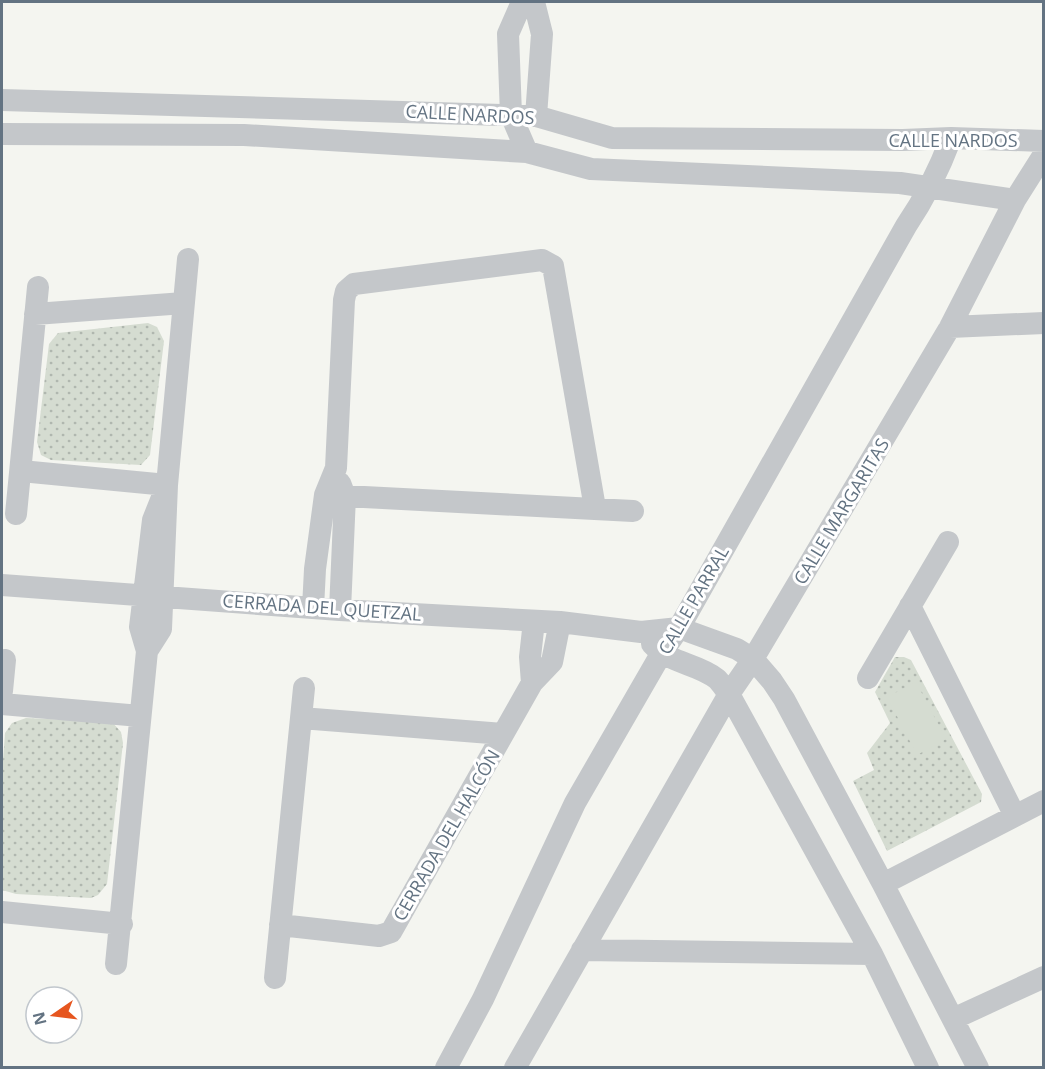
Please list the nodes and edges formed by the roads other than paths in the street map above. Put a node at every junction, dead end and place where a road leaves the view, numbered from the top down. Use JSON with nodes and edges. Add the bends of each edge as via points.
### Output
{"nodes":[{"id":1,"x":522,"y":2,"type":"edge"},
{"id":2,"x":534,"y":2,"type":"edge"},
{"id":3,"x":2,"y":100,"type":"edge"},
{"id":4,"x":511,"y":115,"type":"junction"},
{"id":5,"x":536,"y":116,"type":"junction"},
{"id":6,"x":2,"y":134,"type":"edge"},
{"id":7,"x":951,"y":138,"type":"junction"},
{"id":8,"x":1044,"y":141,"type":"edge"},
{"id":9,"x":527,"y":152,"type":"junction"},
{"id":10,"x":1044,"y":154,"type":"edge"},
{"id":11,"x":891,"y":182,"type":"junction"},
{"id":12,"x":931,"y":187,"type":"junction"},
{"id":13,"x":1015,"y":200,"type":"junction"},
{"id":14,"x":913,"y":217,"type":"junction"},
{"id":15,"x":188,"y":260,"type":"dead end"},
{"id":16,"x":38,"y":286,"type":"dead end"},
{"id":17,"x":184,"y":303,"type":"junction"},
{"id":18,"x":35,"y":314,"type":"junction"},
{"id":19,"x":1044,"y":323,"type":"edge"},
{"id":20,"x":950,"y":327,"type":"junction"},
{"id":21,"x":21,"y":471,"type":"junction"},
{"id":22,"x":167,"y":484,"type":"junction"},
{"id":23,"x":335,"y":496,"type":"junction"},
{"id":24,"x":595,"y":508,"type":"junction"},
{"id":25,"x":633,"y":511,"type":"dead end"},
{"id":26,"x":16,"y":514,"type":"dead end"},
{"id":27,"x":948,"y":542,"type":"dead end"},
{"id":28,"x":2,"y":585,"type":"edge"},
{"id":29,"x":153,"y":595,"type":"junction"},
{"id":30,"x":910,"y":606,"type":"junction"},
{"id":31,"x":313,"y":608,"type":"junction"},
{"id":32,"x":339,"y":610,"type":"junction"},
{"id":33,"x":534,"y":621,"type":"junction"},
{"id":34,"x":560,"y":622,"type":"junction"},
{"id":35,"x":679,"y":628,"type":"junction"},
{"id":36,"x":641,"y":632,"type":"junction"},
{"id":37,"x":661,"y":654,"type":"junction"},
{"id":38,"x":753,"y":659,"type":"junction"},
{"id":39,"x":5,"y":660,"type":"dead end"},
{"id":40,"x":868,"y":678,"type":"dead end"},
{"id":41,"x":532,"y":683,"type":"junction"},
{"id":42,"x":304,"y":688,"type":"dead end"},
{"id":43,"x":2,"y":691,"type":"edge"},
{"id":44,"x":729,"y":694,"type":"junction"},
{"id":45,"x":2,"y":704,"type":"edge"},
{"id":46,"x":140,"y":716,"type":"junction"},
{"id":47,"x":301,"y":718,"type":"junction"},
{"id":48,"x":503,"y":734,"type":"junction"},
{"id":49,"x":1044,"y":801,"type":"edge"},
{"id":50,"x":1016,"y":816,"type":"junction"},
{"id":51,"x":884,"y":884,"type":"junction"},
{"id":52,"x":2,"y":912,"type":"edge"},
{"id":53,"x":122,"y":924,"type":"junction"},
{"id":54,"x":280,"y":925,"type":"junction"},
{"id":55,"x":582,"y":950,"type":"junction"},
{"id":56,"x":872,"y":954,"type":"junction"},
{"id":57,"x":116,"y":964,"type":"dead end"},
{"id":58,"x":1044,"y":977,"type":"edge"},
{"id":59,"x":275,"y":978,"type":"dead end"},
{"id":60,"x":953,"y":1019,"type":"junction"},
{"id":61,"x":446,"y":1068,"type":"edge"},
{"id":62,"x":515,"y":1068,"type":"edge"},
{"id":63,"x":928,"y":1068,"type":"edge"},
{"id":64,"x":978,"y":1068,"type":"edge"}],
"edges":[{"from":1,"to":4,"type":"street","via":[[508,34]]},
{"from":2,"to":5,"type":"street","via":[[542,34]]},
{"from":3,"to":4,"type":"street","name":"CALLE NARDOS"},
{"from":4,"to":5,"type":"street","name":"CALLE NARDOS"},
{"from":4,"to":9,"type":"street"},
{"from":5,"to":7,"type":"street","name":"CALLE NARDOS","via":[[612,138]]},
{"from":6,"to":9,"type":"street","name":"CALLE NARDOS","via":[[244,135]]},
{"from":7,"to":8,"type":"street","name":"CALLE NARDOS"},
{"from":7,"to":12,"type":"street","name":"CALLE PARRAL"},
{"from":9,"to":11,"type":"street","name":"CALLE NARDOS","via":[[591,169]]},
{"from":10,"to":13,"type":"street","name":"CALLE MARGARITAS"},
{"from":11,"to":12,"type":"street","name":"CALLE NARDOS"},
{"from":11,"to":14,"type":"street","via":[[908,203]]},
{"from":12,"to":13,"type":"street","name":"CALLE NARDOS"},
{"from":12,"to":14,"type":"street","name":"CALLE PARRAL"},
{"from":13,"to":20,"type":"street","name":"CALLE MARGARITAS"},
{"from":14,"to":35,"type":"street","name":"CALLE PARRAL"},
{"from":15,"to":17,"type":"street"},
{"from":16,"to":18,"type":"street"},
{"from":17,"to":18,"type":"street"},
{"from":17,"to":22,"type":"street"},
{"from":18,"to":21,"type":"street"},
{"from":19,"to":20,"type":"street"},
{"from":20,"to":38,"type":"street","name":"CALLE MARGARITAS"},
{"from":21,"to":22,"type":"street"},
{"from":21,"to":26,"type":"street"},
{"from":22,"to":29,"type":"street"},
{"from":23,"to":24,"type":"street"},
{"from":23,"to":24,"type":"street","via":[[344,300],[350,286],[362,281],[542,260],[553,266],[555,274]]},
{"from":23,"to":31,"type":"street","via":[[315,569]]},
{"from":23,"to":32,"type":"street"},
{"from":24,"to":25,"type":"street"},
{"from":27,"to":30,"type":"street"},
{"from":28,"to":29,"type":"street","name":"CERRADA DEL QUETZAL"},
{"from":29,"to":31,"type":"street","name":"CERRADA DEL QUETZAL"},
{"from":29,"to":46,"type":"street","via":[[161,630],[147,651]]},
{"from":30,"to":40,"type":"street"},
{"from":30,"to":50,"type":"street"},
{"from":31,"to":32,"type":"street","name":"CERRADA DEL QUETZAL"},
{"from":32,"to":33,"type":"street","name":"CERRADA DEL QUETZAL"},
{"from":33,"to":34,"type":"street","name":"CERRADA DEL QUETZAL"},
{"from":33,"to":41,"type":"street"},
{"from":34,"to":36,"type":"street","name":"CERRADA DEL QUETZAL"},
{"from":34,"to":41,"type":"street","name":"CERRADA DEL HALCÓN","via":[[552,662]]},
{"from":35,"to":36,"type":"street","name":"CERRADA DEL QUETZAL"},
{"from":35,"to":37,"type":"street","name":"CALLE PARRAL"},
{"from":35,"to":38,"type":"street","via":[[737,649]]},
{"from":36,"to":37,"type":"street"},
{"from":37,"to":44,"type":"street","via":[[716,678]]},
{"from":37,"to":61,"type":"street","name":"CALLE PARRAL","via":[[575,803],[483,999]]},
{"from":38,"to":44,"type":"street","name":"CALLE MARGARITAS"},
{"from":38,"to":51,"type":"street","via":[[784,699]]},
{"from":39,"to":43,"type":"street"},
{"from":41,"to":48,"type":"street","name":"CERRADA DEL HALCÓN"},
{"from":42,"to":47,"type":"street"},
{"from":44,"to":55,"type":"street","name":"CALLE MARGARITAS"},
{"from":44,"to":56,"type":"street"},
{"from":45,"to":46,"type":"street"},
{"from":46,"to":53,"type":"street"},
{"from":47,"to":48,"type":"street","name":"CERRADA DEL HALCÓN"},
{"from":47,"to":54,"type":"street"},
{"from":48,"to":54,"type":"street","name":"CERRADA DEL HALCÓN","via":[[391,932],[378,936]]},
{"from":49,"to":50,"type":"street"},
{"from":50,"to":51,"type":"street"},
{"from":51,"to":60,"type":"street"},
{"from":52,"to":53,"type":"street"},
{"from":53,"to":57,"type":"street"},
{"from":54,"to":59,"type":"street"},
{"from":55,"to":56,"type":"street"},
{"from":55,"to":62,"type":"street","name":"CALLE MARGARITAS"},
{"from":56,"to":63,"type":"street"},
{"from":58,"to":60,"type":"street"},
{"from":60,"to":64,"type":"street"}]}
